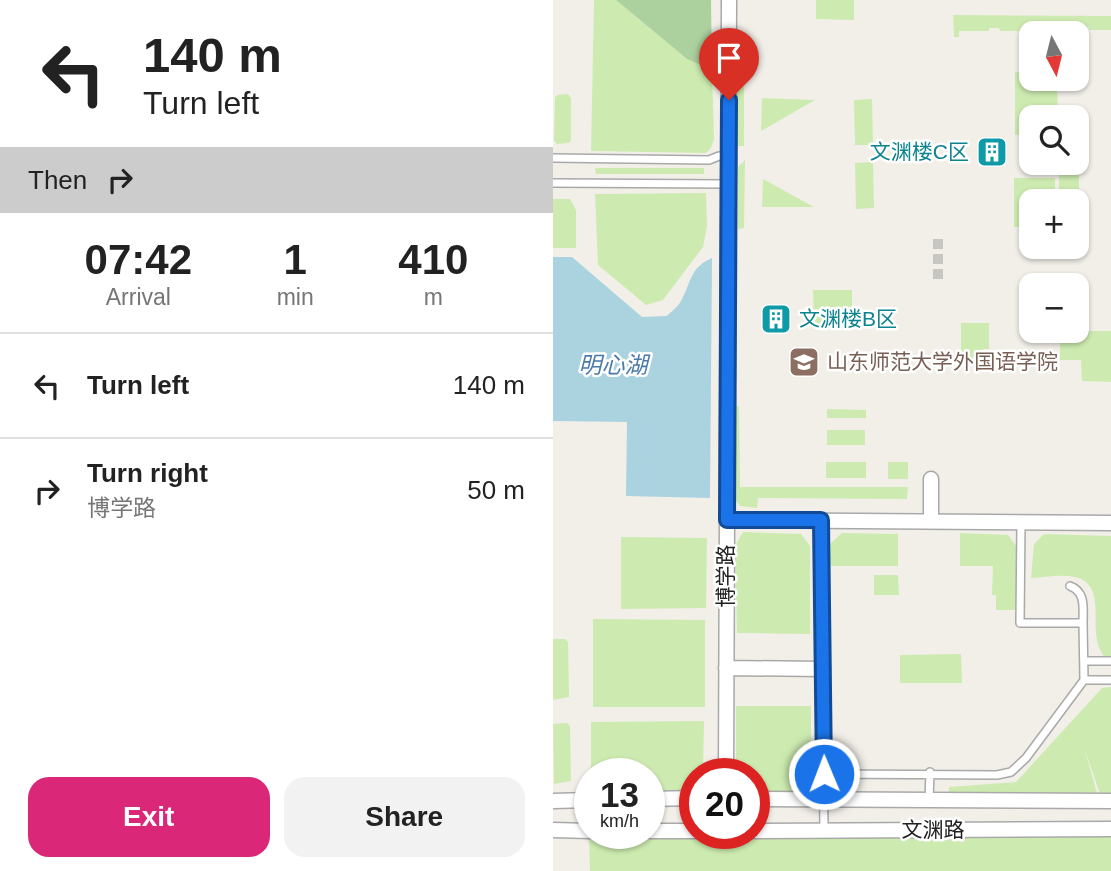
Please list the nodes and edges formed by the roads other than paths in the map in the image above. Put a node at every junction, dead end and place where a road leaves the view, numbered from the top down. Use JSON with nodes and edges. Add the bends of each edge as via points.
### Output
{"nodes":[{"id":1,"x":729,"y":0,"type":"edge"},
{"id":2,"x":719,"y":156,"type":"dead end"},
{"id":3,"x":553,"y":158,"type":"edge"},
{"id":4,"x":553,"y":183,"type":"edge"},
{"id":5,"x":728,"y":184,"type":"junction"},
{"id":6,"x":931,"y":479,"type":"dead end"},
{"id":7,"x":727,"y":520,"type":"junction"},
{"id":8,"x":821,"y":520,"type":"junction"},
{"id":9,"x":931,"y":521,"type":"junction"},
{"id":10,"x":1021,"y":521,"type":"junction"},
{"id":11,"x":1111,"y":523,"type":"edge"},
{"id":12,"x":1070,"y":586,"type":"dead end"},
{"id":13,"x":1083,"y":623,"type":"junction"},
{"id":14,"x":1084,"y":661,"type":"junction"},
{"id":15,"x":1111,"y":661,"type":"edge"},
{"id":16,"x":726,"y":668,"type":"junction"},
{"id":17,"x":823,"y":669,"type":"junction"},
{"id":18,"x":1084,"y":680,"type":"junction"},
{"id":19,"x":1111,"y":680,"type":"edge"},
{"id":20,"x":726,"y":758,"type":"edge"},
{"id":21,"x":930,"y":773,"type":"junction"},
{"id":22,"x":824,"y":774,"type":"junction"},
{"id":23,"x":770,"y":799,"type":"edge"},
{"id":24,"x":824,"y":799,"type":"junction"},
{"id":25,"x":574,"y":800,"type":"edge"},
{"id":26,"x":929,"y":800,"type":"junction"},
{"id":27,"x":553,"y":801,"type":"edge"},
{"id":28,"x":1111,"y":801,"type":"edge"},
{"id":29,"x":1111,"y":829,"type":"edge"},
{"id":30,"x":553,"y":831,"type":"edge"},
{"id":31,"x":574,"y":831,"type":"edge"},
{"id":32,"x":770,"y":831,"type":"edge"},
{"id":33,"x":824,"y":831,"type":"junction"}],
"edges":[{"from":1,"to":5,"type":"street","name":"博学路"},
{"from":2,"to":3,"type":"lane","via":[[709,160]]},
{"from":4,"to":5,"type":"lane"},
{"from":5,"to":7,"type":"street","name":"博学路"},
{"from":6,"to":9,"type":"street"},
{"from":7,"to":8,"type":"street"},
{"from":7,"to":16,"type":"street","name":"博学路"},
{"from":8,"to":9,"type":"street"},
{"from":8,"to":17,"type":"lane"},
{"from":9,"to":10,"type":"street"},
{"from":10,"to":11,"type":"street"},
{"from":10,"to":13,"type":"lane","via":[[1020,623]]},
{"from":12,"to":13,"type":"lane","via":[[1082,595]]},
{"from":13,"to":14,"type":"lane"},
{"from":14,"to":15,"type":"lane"},
{"from":14,"to":18,"type":"lane"},
{"from":16,"to":17,"type":"street"},
{"from":16,"to":20,"type":"street","name":"博学路"},
{"from":17,"to":22,"type":"lane"},
{"from":18,"to":19,"type":"lane"},
{"from":18,"to":21,"type":"lane","via":[[1011,772]]},
{"from":21,"to":22,"type":"lane"},
{"from":21,"to":26,"type":"lane"},
{"from":22,"to":24,"type":"lane"},
{"from":23,"to":24,"type":"street","name":"文渊路"},
{"from":24,"to":26,"type":"street","name":"文渊路"},
{"from":24,"to":33,"type":"lane"},
{"from":25,"to":27,"type":"street"},
{"from":26,"to":28,"type":"street","name":"文渊路"},
{"from":29,"to":33,"type":"street","name":"文渊路"},
{"from":30,"to":31,"type":"street"},
{"from":32,"to":33,"type":"street","name":"文渊路"}]}
